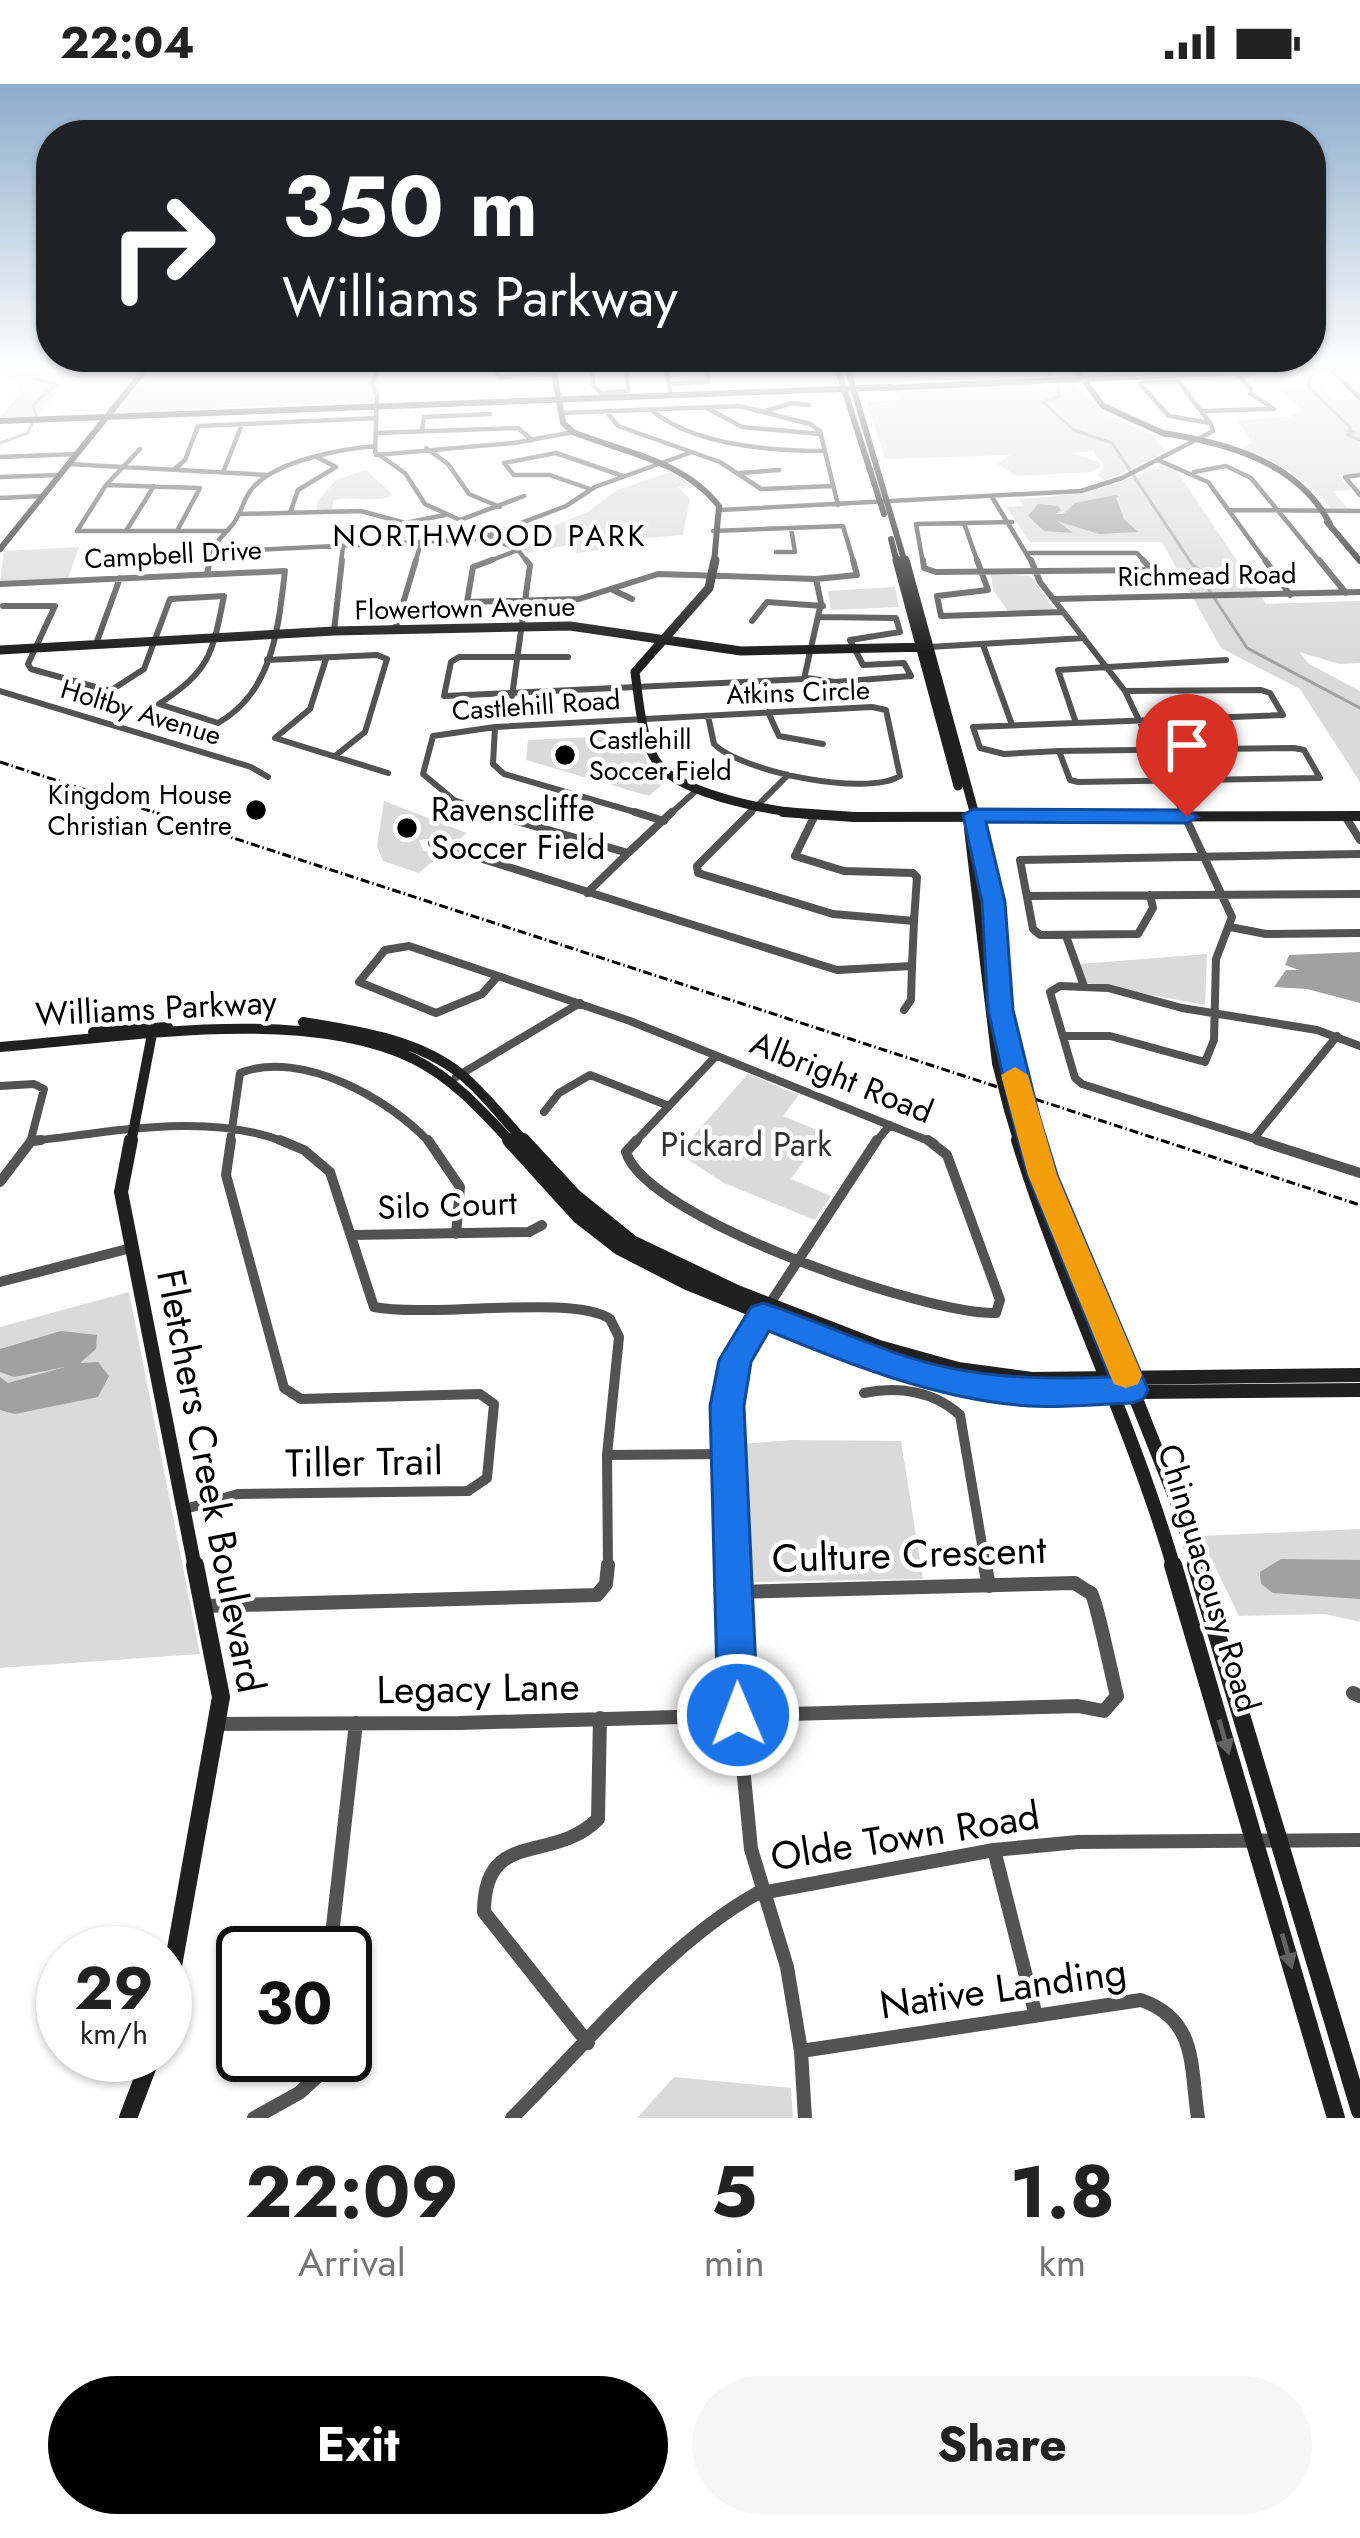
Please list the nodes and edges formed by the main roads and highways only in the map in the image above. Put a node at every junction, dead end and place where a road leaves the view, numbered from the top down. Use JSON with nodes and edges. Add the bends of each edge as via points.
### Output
{"nodes":[{"id":1,"x":70,"y":462,"type":"edge"},
{"id":2,"x":652,"y":462,"type":"edge"},
{"id":3,"x":872,"y":462,"type":"edge"},
{"id":4,"x":1258,"y":462,"type":"edge"},
{"id":5,"x":0,"y":549,"type":"edge"},
{"id":6,"x":1360,"y":561,"type":"edge"},
{"id":7,"x":664,"y":638,"type":"junction"},
{"id":8,"x":924,"y":647,"type":"junction"},
{"id":9,"x":0,"y":650,"type":"edge"},
{"id":10,"x":970,"y":816,"type":"junction"},
{"id":11,"x":1360,"y":816,"type":"edge"},
{"id":12,"x":152,"y":1032,"type":"junction"},
{"id":13,"x":0,"y":1043,"type":"edge"},
{"id":14,"x":1360,"y":1375,"type":"edge"},
{"id":15,"x":1129,"y":1382,"type":"junction"},
{"id":16,"x":1110,"y":1383,"type":"junction"},
{"id":17,"x":1360,"y":1390,"type":"edge"},
{"id":18,"x":181,"y":1926,"type":"edge"},
{"id":19,"x":142,"y":2082,"type":"edge"},
{"id":20,"x":1360,"y":2111,"type":"edge"},
{"id":21,"x":128,"y":2118,"type":"edge"},
{"id":22,"x":1336,"y":2118,"type":"edge"}],
"edges":[{"from":1,"to":5,"type":"main road"},
{"from":2,"to":7,"type":"main road","via":[[698,481],[718,510],[715,574]]},
{"from":3,"to":8,"type":"main road","name":"Chinguacousy Road"},
{"from":4,"to":6,"type":"main road","via":[[1311,498]]},
{"from":7,"to":8,"type":"main road","name":"Flowertown Avenue","via":[[740,651]]},
{"from":7,"to":9,"type":"main road","name":"Flowertown Avenue","via":[[591,626]]},
{"from":7,"to":10,"type":"main road","via":[[638,667],[637,690],[659,765],[698,789],[814,817]]},
{"from":8,"to":10,"type":"main road","name":"Chinguacousy Road"},
{"from":10,"to":11,"type":"main road"},
{"from":10,"to":15,"type":"main road","name":"Chinguacousy Road","bridge":true,"via":[[989,869],[1000,1010],[1025,1116]]},
{"from":10,"to":16,"type":"main road","name":"Chinguacousy Road","bridge":true,"via":[[997,1063],[1038,1204]]},
{"from":12,"to":13,"type":"main road","name":"Williams Parkway"},
{"from":12,"to":16,"type":"main road","name":"Williams Parkway","via":[[272,1020],[342,1026],[419,1050],[456,1078],[591,1228],[644,1262],[845,1349],[949,1381],[1030,1393]]},
{"from":12,"to":18,"type":"main road","name":"Fletchers Creek Boulevard","via":[[121,1192],[220,1678]]},
{"from":14,"to":15,"type":"main road","name":"Williams Parkway"},
{"from":15,"to":16,"type":"main road","name":"Williams Parkway"},
{"from":15,"to":17,"type":"main road","name":"Williams Parkway"},
{"from":15,"to":20,"type":"main road","name":"Chinguacousy Road","via":[[1179,1507]]},
{"from":16,"to":22,"type":"main road","name":"Chinguacousy Road","one_way":true,"via":[[1181,1584]]},
{"from":19,"to":21,"type":"main road"}]}
